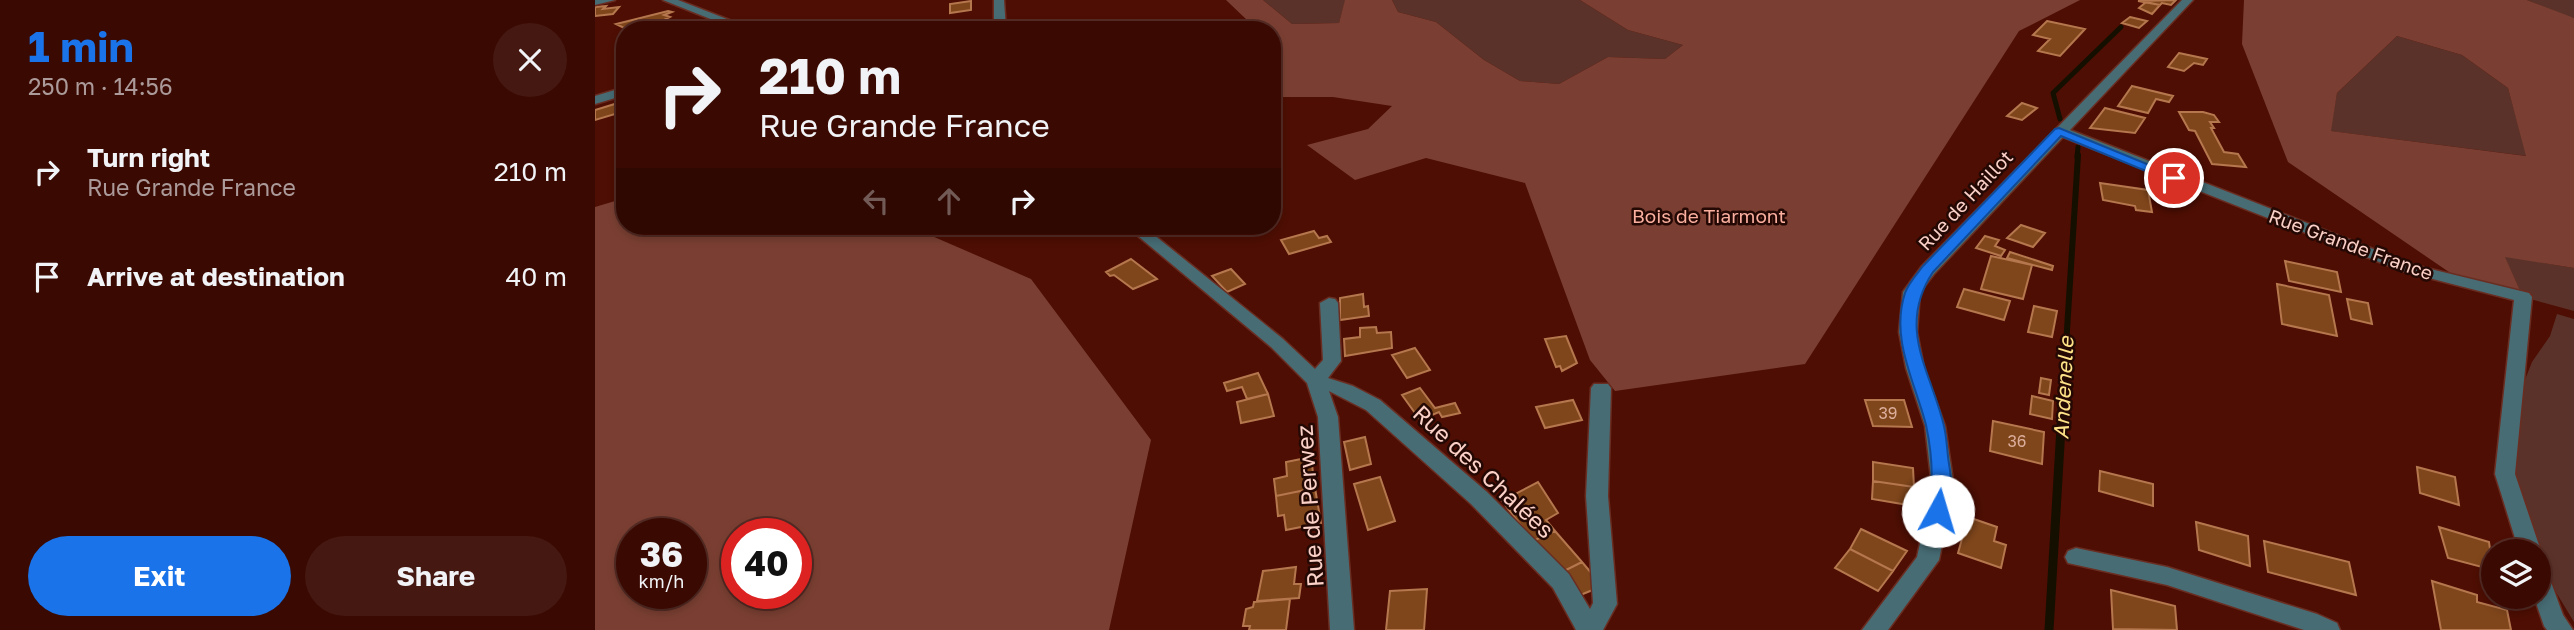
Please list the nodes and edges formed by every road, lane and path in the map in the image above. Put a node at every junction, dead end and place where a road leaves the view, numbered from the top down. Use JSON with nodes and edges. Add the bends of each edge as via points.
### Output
{"nodes":[{"id":1,"x":610,"y":0,"type":"edge"},
{"id":2,"x":667,"y":0,"type":"edge"},
{"id":3,"x":999,"y":0,"type":"edge"},
{"id":4,"x":2188,"y":0,"type":"edge"},
{"id":5,"x":595,"y":2,"type":"edge"},
{"id":6,"x":724,"y":21,"type":"edge"},
{"id":7,"x":1000,"y":21,"type":"edge"},
{"id":8,"x":616,"y":94,"type":"edge"},
{"id":9,"x":595,"y":100,"type":"edge"},
{"id":10,"x":2059,"y":131,"type":"junction"},
{"id":11,"x":1145,"y":235,"type":"edge"},
{"id":12,"x":1329,"y":303,"type":"dead end"},
{"id":13,"x":1316,"y":381,"type":"junction"},
{"id":14,"x":1601,"y":388,"type":"dead end"},
{"id":15,"x":2527,"y":539,"type":"edge"},
{"id":16,"x":2076,"y":557,"type":"dead end"},
{"id":17,"x":2550,"y":609,"type":"edge"},
{"id":18,"x":1342,"y":630,"type":"edge"},
{"id":19,"x":1590,"y":630,"type":"edge"},
{"id":20,"x":1874,"y":630,"type":"edge"},
{"id":21,"x":2328,"y":630,"type":"edge"},
{"id":22,"x":2561,"y":630,"type":"edge"}],
"edges":[{"from":1,"to":5,"type":"street"},
{"from":2,"to":6,"type":"street"},
{"from":3,"to":7,"type":"street"},
{"from":4,"to":10,"type":"street","name":"Rue de Haillot"},
{"from":8,"to":9,"type":"street"},
{"from":10,"to":15,"type":"street","name":"Rue Grande France","via":[[2408,268],[2523,297],[2505,474]]},
{"from":10,"to":20,"type":"street","name":"Rue de Haillot","via":[[1928,270],[1913,292],[1908,332],[1935,426],[1943,487],[1928,560]]},
{"from":11,"to":13,"type":"street","name":"Rue de Perwez","via":[[1277,343]]},
{"from":12,"to":13,"type":"street","via":[[1332,362]]},
{"from":13,"to":18,"type":"street","name":"Rue de Perwez","via":[[1328,417]]},
{"from":13,"to":19,"type":"street","name":"Rue des Chalées","via":[[1373,405],[1479,498],[1561,581]]},
{"from":14,"to":19,"type":"street","name":"Rue des Chalées","via":[[1597,496],[1605,604]]},
{"from":16,"to":21,"type":"street","via":[[2167,576]]},
{"from":17,"to":22,"type":"street"}]}
